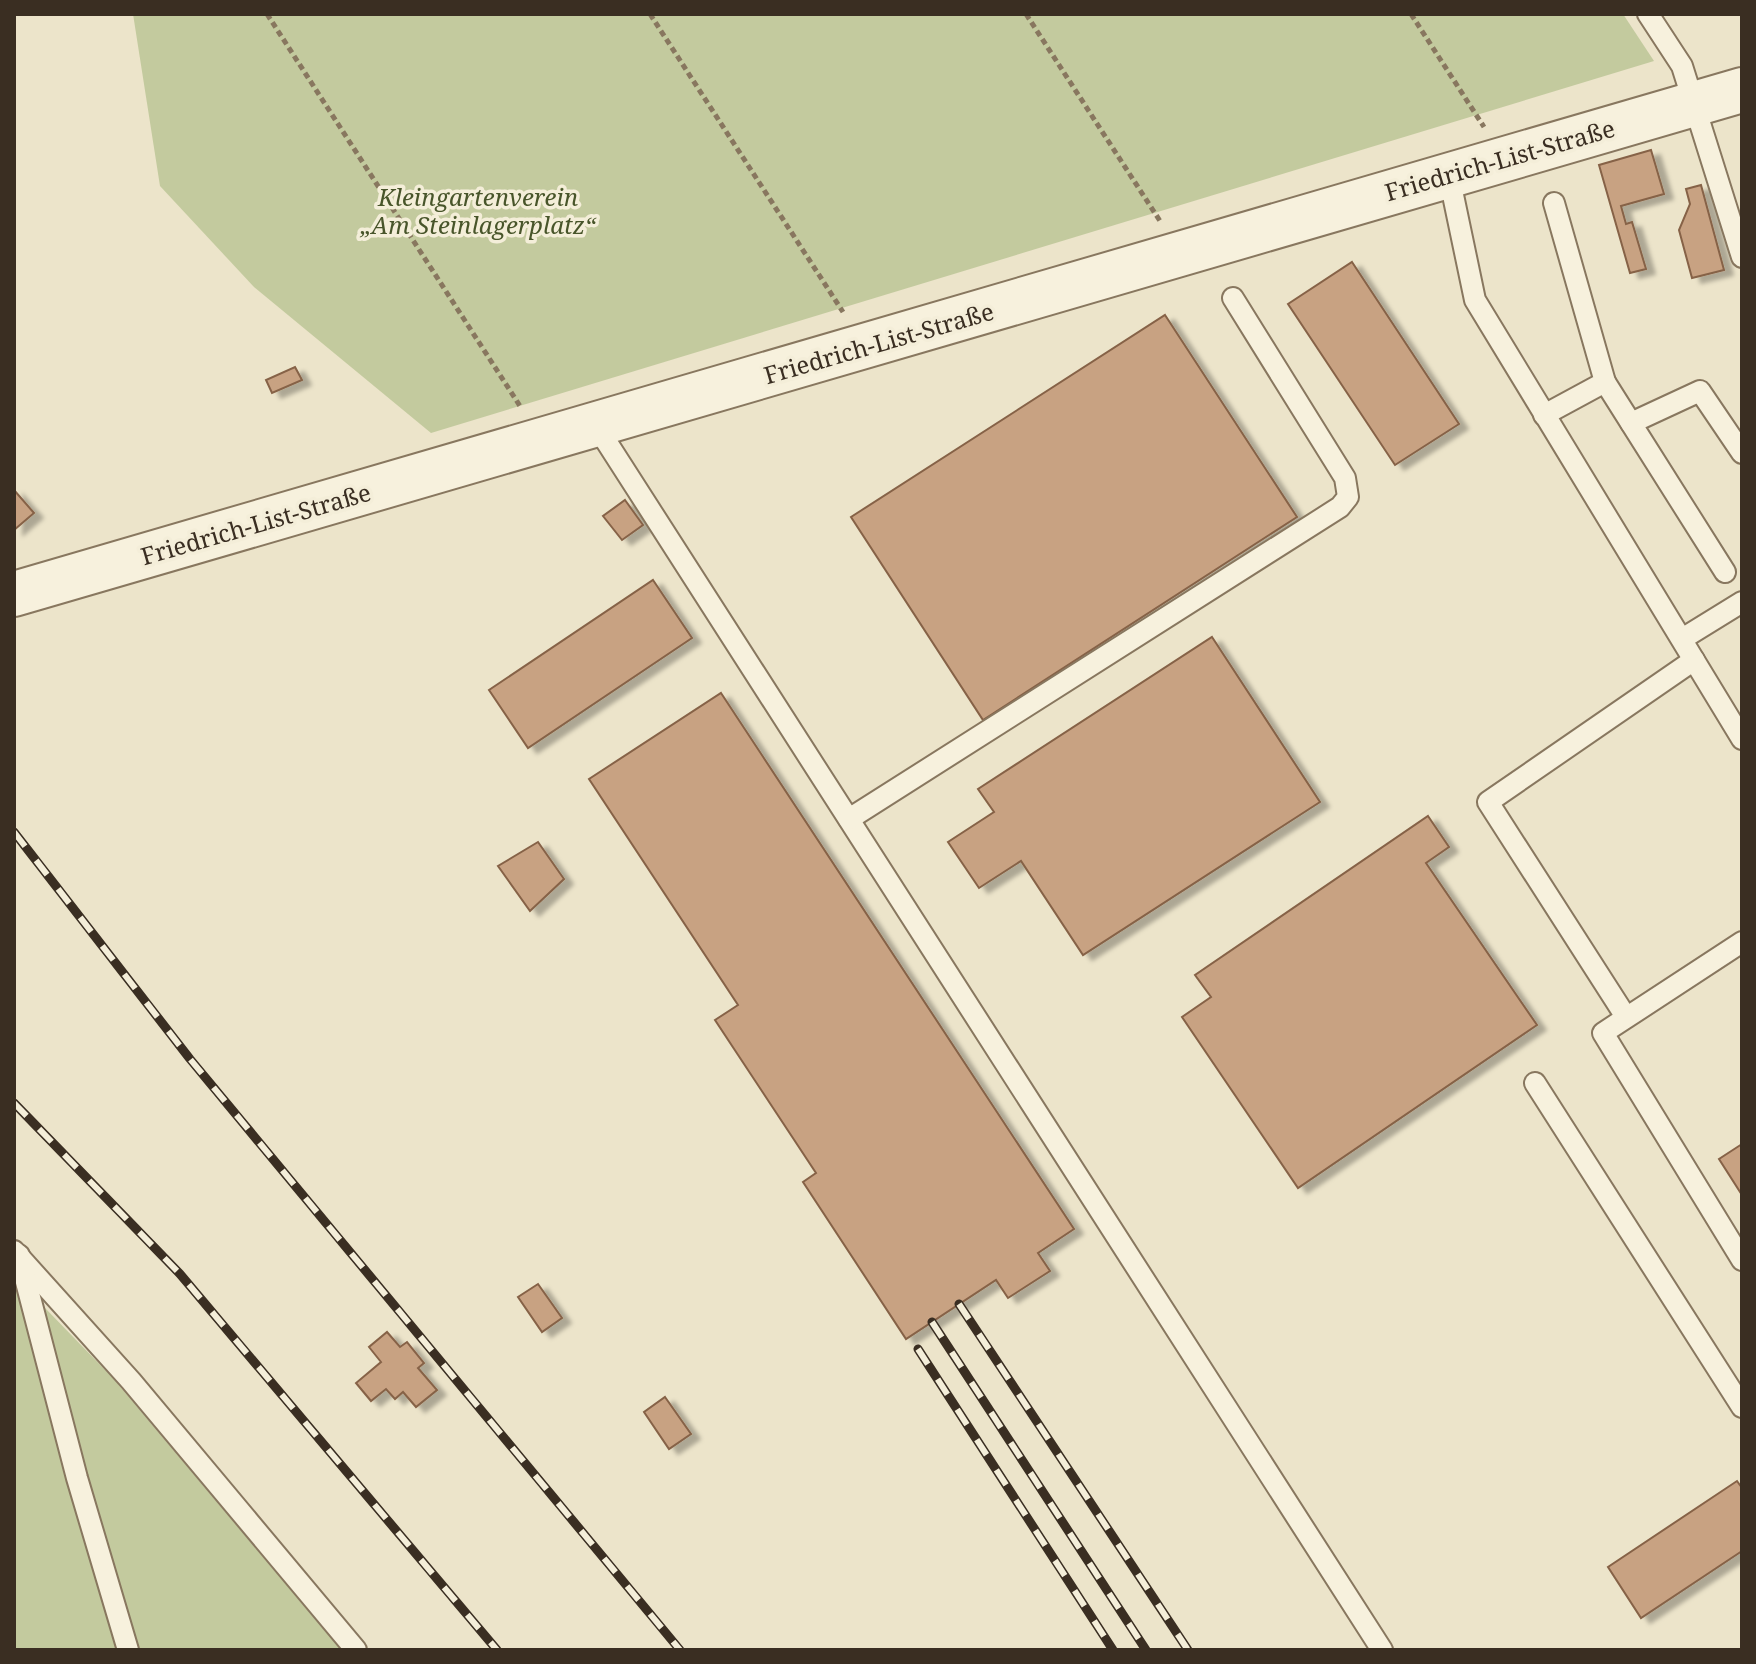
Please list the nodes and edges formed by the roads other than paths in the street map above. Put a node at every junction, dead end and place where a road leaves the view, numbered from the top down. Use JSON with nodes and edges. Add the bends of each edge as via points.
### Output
{"nodes":[{"id":1,"x":1648,"y":14,"type":"edge"},
{"id":2,"x":1742,"y":90,"type":"edge"},
{"id":3,"x":1694,"y":104,"type":"junction"},
{"id":4,"x":1449,"y":176,"type":"junction"},
{"id":5,"x":1554,"y":203,"type":"dead end"},
{"id":6,"x":1742,"y":257,"type":"edge"},
{"id":7,"x":1233,"y":298,"type":"dead end"},
{"id":8,"x":1605,"y":382,"type":"junction"},
{"id":9,"x":1544,"y":415,"type":"junction"},
{"id":10,"x":1631,"y":423,"type":"junction"},
{"id":11,"x":597,"y":427,"type":"junction"},
{"id":12,"x":1742,"y":453,"type":"edge"},
{"id":13,"x":1725,"y":572,"type":"dead end"},
{"id":14,"x":14,"y":594,"type":"edge"},
{"id":15,"x":1742,"y":602,"type":"edge"},
{"id":16,"x":1682,"y":639,"type":"junction"},
{"id":17,"x":1694,"y":660,"type":"junction"},
{"id":18,"x":1734,"y":705,"type":"edge"},
{"id":19,"x":1742,"y":739,"type":"edge"},
{"id":20,"x":849,"y":819,"type":"junction"},
{"id":21,"x":1742,"y":942,"type":"edge"},
{"id":22,"x":1626,"y":1017,"type":"junction"},
{"id":23,"x":1535,"y":1083,"type":"dead end"},
{"id":24,"x":16,"y":1253,"type":"edge"},
{"id":25,"x":1742,"y":1260,"type":"edge"},
{"id":26,"x":1742,"y":1407,"type":"edge"},
{"id":27,"x":128,"y":1650,"type":"edge"},
{"id":28,"x":356,"y":1650,"type":"edge"},
{"id":29,"x":1382,"y":1650,"type":"edge"}],
"edges":[{"from":1,"to":3,"type":"lane","via":[[1682,66]]},
{"from":2,"to":3,"type":"street","name":"Friedrich-List-Straße"},
{"from":3,"to":4,"type":"street","name":"Friedrich-List-Straße"},
{"from":3,"to":6,"type":"lane"},
{"from":4,"to":9,"type":"lane","via":[[1475,300]]},
{"from":4,"to":11,"type":"street","name":"Friedrich-List-Straße"},
{"from":5,"to":8,"type":"lane"},
{"from":7,"to":20,"type":"lane","via":[[1345,478],[1348,497],[1340,507]]},
{"from":8,"to":9,"type":"lane"},
{"from":8,"to":10,"type":"lane"},
{"from":9,"to":16,"type":"lane"},
{"from":10,"to":12,"type":"lane","via":[[1700,391]]},
{"from":10,"to":13,"type":"lane"},
{"from":11,"to":14,"type":"street","name":"Friedrich-List-Straße"},
{"from":11,"to":20,"type":"lane"},
{"from":15,"to":16,"type":"lane"},
{"from":16,"to":17,"type":"lane"},
{"from":17,"to":18,"type":"lane"},
{"from":17,"to":22,"type":"lane","via":[[1488,802]]},
{"from":18,"to":19,"type":"lane"},
{"from":20,"to":29,"type":"lane"},
{"from":21,"to":22,"type":"lane"},
{"from":22,"to":25,"type":"lane","via":[[1603,1033]]},
{"from":23,"to":26,"type":"lane"},
{"from":24,"to":27,"type":"lane"},
{"from":24,"to":28,"type":"lane","via":[[131,1381]]}]}
